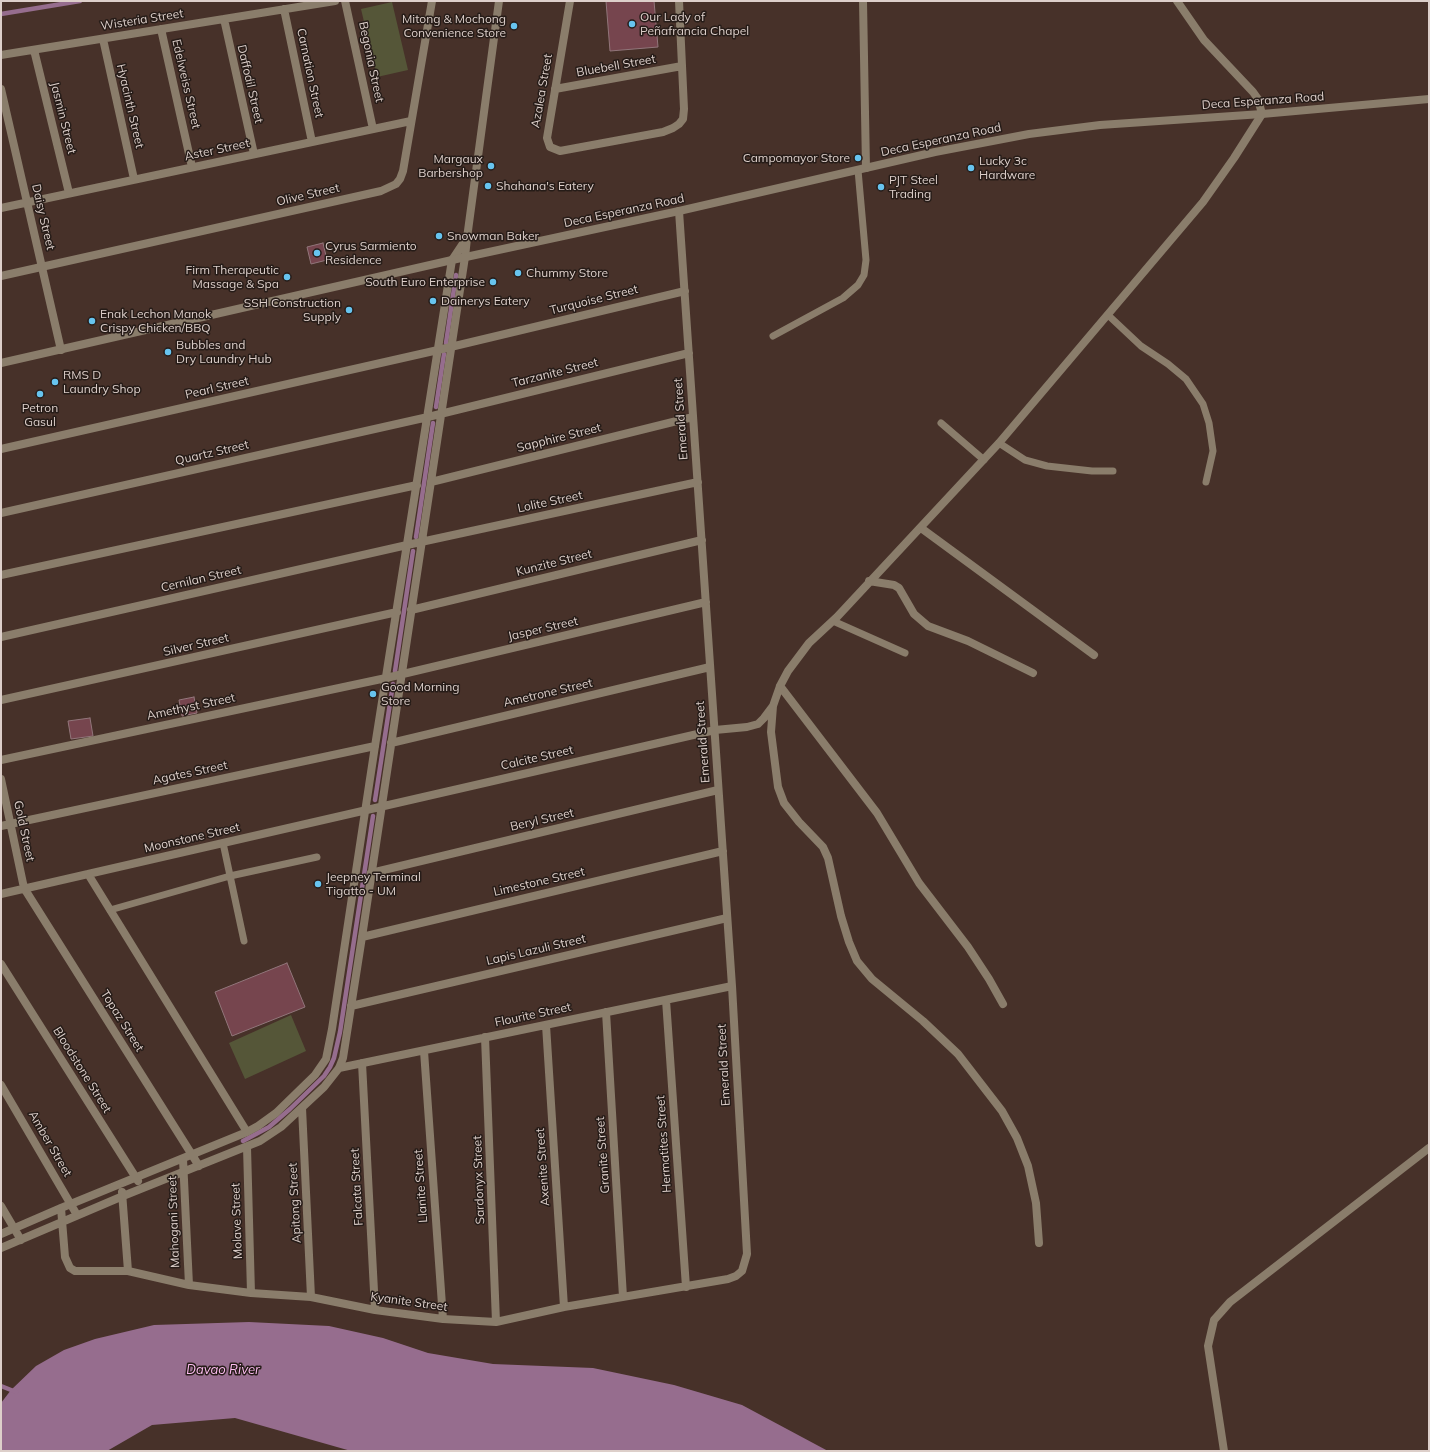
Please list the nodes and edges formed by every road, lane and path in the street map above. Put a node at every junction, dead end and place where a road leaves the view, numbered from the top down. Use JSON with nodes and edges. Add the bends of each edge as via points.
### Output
{"nodes":[{"id":1,"x":335,"y":1,"type":"edge"},
{"id":2,"x":345,"y":1,"type":"edge"},
{"id":3,"x":432,"y":1,"type":"edge"},
{"id":4,"x":499,"y":1,"type":"edge"},
{"id":5,"x":570,"y":1,"type":"edge"},
{"id":6,"x":679,"y":1,"type":"edge"},
{"id":7,"x":863,"y":1,"type":"edge"},
{"id":8,"x":1177,"y":1,"type":"edge"},
{"id":9,"x":284,"y":9,"type":"junction"},
{"id":10,"x":224,"y":19,"type":"junction"},
{"id":11,"x":161,"y":29,"type":"junction"},
{"id":12,"x":103,"y":38,"type":"junction"},
{"id":13,"x":34,"y":50,"type":"junction"},
{"id":14,"x":1,"y":55,"type":"edge"},
{"id":15,"x":682,"y":66,"type":"junction"},
{"id":16,"x":1,"y":89,"type":"edge"},
{"id":17,"x":555,"y":89,"type":"junction"},
{"id":18,"x":1429,"y":99,"type":"edge"},
{"id":19,"x":1262,"y":114,"type":"junction"},
{"id":20,"x":411,"y":121,"type":"junction"},
{"id":21,"x":373,"y":129,"type":"junction"},
{"id":22,"x":312,"y":142,"type":"junction"},
{"id":23,"x":254,"y":154,"type":"junction"},
{"id":24,"x":192,"y":167,"type":"junction"},
{"id":25,"x":866,"y":168,"type":"junction"},
{"id":26,"x":858,"y":170,"type":"junction"},
{"id":27,"x":134,"y":179,"type":"junction"},
{"id":28,"x":69,"y":193,"type":"junction"},
{"id":29,"x":27,"y":202,"type":"junction"},
{"id":30,"x":1,"y":208,"type":"edge"},
{"id":31,"x":679,"y":211,"type":"junction"},
{"id":32,"x":467,"y":238,"type":"junction"},
{"id":33,"x":465,"y":257,"type":"junction"},
{"id":34,"x":452,"y":260,"type":"junction"},
{"id":35,"x":42,"y":267,"type":"junction"},
{"id":36,"x":1,"y":276,"type":"edge"},
{"id":37,"x":685,"y":291,"type":"junction"},
{"id":38,"x":1108,"y":315,"type":"junction"},
{"id":39,"x":773,"y":336,"type":"dead end"},
{"id":40,"x":452,"y":347,"type":"junction"},
{"id":41,"x":61,"y":350,"type":"junction"},
{"id":42,"x":438,"y":350,"type":"junction"},
{"id":43,"x":689,"y":352,"type":"junction"},
{"id":44,"x":1,"y":364,"type":"edge"},
{"id":45,"x":441,"y":413,"type":"junction"},
{"id":46,"x":428,"y":417,"type":"junction"},
{"id":47,"x":693,"y":417,"type":"junction"},
{"id":48,"x":941,"y":423,"type":"dead end"},
{"id":49,"x":999,"y":443,"type":"junction"},
{"id":50,"x":1,"y":449,"type":"edge"},
{"id":51,"x":984,"y":460,"type":"junction"},
{"id":52,"x":1113,"y":471,"type":"dead end"},
{"id":53,"x":431,"y":482,"type":"junction"},
{"id":54,"x":698,"y":482,"type":"junction"},
{"id":55,"x":1206,"y":482,"type":"dead end"},
{"id":56,"x":417,"y":485,"type":"junction"},
{"id":57,"x":1,"y":514,"type":"edge"},
{"id":58,"x":921,"y":528,"type":"junction"},
{"id":59,"x":702,"y":540,"type":"junction"},
{"id":60,"x":422,"y":542,"type":"junction"},
{"id":61,"x":407,"y":545,"type":"junction"},
{"id":62,"x":1,"y":574,"type":"edge"},
{"id":63,"x":869,"y":581,"type":"junction"},
{"id":64,"x":706,"y":602,"type":"junction"},
{"id":65,"x":411,"y":610,"type":"junction"},
{"id":66,"x":397,"y":612,"type":"junction"},
{"id":67,"x":833,"y":620,"type":"junction"},
{"id":68,"x":1,"y":637,"type":"edge"},
{"id":69,"x":905,"y":653,"type":"dead end"},
{"id":70,"x":1094,"y":655,"type":"dead end"},
{"id":71,"x":710,"y":667,"type":"junction"},
{"id":72,"x":1033,"y":673,"type":"dead end"},
{"id":73,"x":401,"y":675,"type":"junction"},
{"id":74,"x":386,"y":678,"type":"junction"},
{"id":75,"x":780,"y":686,"type":"junction"},
{"id":76,"x":1,"y":700,"type":"edge"},
{"id":77,"x":773,"y":706,"type":"junction"},
{"id":78,"x":714,"y":730,"type":"junction"},
{"id":79,"x":391,"y":743,"type":"junction"},
{"id":80,"x":375,"y":746,"type":"junction"},
{"id":81,"x":1,"y":760,"type":"edge"},
{"id":82,"x":1,"y":779,"type":"edge"},
{"id":83,"x":718,"y":790,"type":"junction"},
{"id":84,"x":381,"y":806,"type":"junction"},
{"id":85,"x":366,"y":810,"type":"junction"},
{"id":86,"x":10,"y":824,"type":"junction"},
{"id":87,"x":1,"y":826,"type":"edge"},
{"id":88,"x":223,"y":843,"type":"junction"},
{"id":89,"x":723,"y":851,"type":"junction"},
{"id":90,"x":317,"y":857,"type":"dead end"},
{"id":91,"x":371,"y":872,"type":"junction"},
{"id":92,"x":88,"y":874,"type":"junction"},
{"id":93,"x":230,"y":876,"type":"junction"},
{"id":94,"x":24,"y":888,"type":"junction"},
{"id":95,"x":1,"y":894,"type":"edge"},
{"id":96,"x":110,"y":910,"type":"junction"},
{"id":97,"x":727,"y":918,"type":"junction"},
{"id":98,"x":362,"y":937,"type":"junction"},
{"id":99,"x":244,"y":941,"type":"dead end"},
{"id":100,"x":1,"y":964,"type":"edge"},
{"id":101,"x":732,"y":986,"type":"junction"},
{"id":102,"x":666,"y":1000,"type":"junction"},
{"id":103,"x":1003,"y":1004,"type":"dead end"},
{"id":104,"x":351,"y":1006,"type":"junction"},
{"id":105,"x":606,"y":1012,"type":"junction"},
{"id":106,"x":546,"y":1025,"type":"junction"},
{"id":107,"x":485,"y":1038,"type":"junction"},
{"id":108,"x":424,"y":1050,"type":"junction"},
{"id":109,"x":362,"y":1063,"type":"junction"},
{"id":110,"x":339,"y":1068,"type":"junction"},
{"id":111,"x":1,"y":1085,"type":"edge"},
{"id":112,"x":302,"y":1108,"type":"junction"},
{"id":113,"x":247,"y":1132,"type":"junction"},
{"id":114,"x":247,"y":1147,"type":"junction"},
{"id":115,"x":1429,"y":1148,"type":"edge"},
{"id":116,"x":192,"y":1155,"type":"junction"},
{"id":117,"x":183,"y":1159,"type":"junction"},
{"id":118,"x":199,"y":1166,"type":"junction"},
{"id":119,"x":184,"y":1172,"type":"junction"},
{"id":120,"x":136,"y":1178,"type":"junction"},
{"id":121,"x":122,"y":1183,"type":"junction"},
{"id":122,"x":142,"y":1188,"type":"junction"},
{"id":123,"x":123,"y":1196,"type":"junction"},
{"id":124,"x":71,"y":1204,"type":"junction"},
{"id":125,"x":1,"y":1206,"type":"edge"},
{"id":126,"x":61,"y":1208,"type":"junction"},
{"id":127,"x":77,"y":1215,"type":"junction"},
{"id":128,"x":62,"y":1221,"type":"junction"},
{"id":129,"x":14,"y":1228,"type":"junction"},
{"id":130,"x":1,"y":1234,"type":"edge"},
{"id":131,"x":21,"y":1240,"type":"junction"},
{"id":132,"x":1039,"y":1243,"type":"dead end"},
{"id":133,"x":1,"y":1248,"type":"edge"},
{"id":134,"x":128,"y":1271,"type":"junction"},
{"id":135,"x":742,"y":1271,"type":"joint"},
{"id":136,"x":189,"y":1285,"type":"junction"},
{"id":137,"x":686,"y":1286,"type":"junction"},
{"id":138,"x":251,"y":1293,"type":"junction"},
{"id":139,"x":311,"y":1297,"type":"junction"},
{"id":140,"x":623,"y":1297,"type":"junction"},
{"id":141,"x":564,"y":1307,"type":"junction"},
{"id":142,"x":375,"y":1310,"type":"junction"},
{"id":143,"x":443,"y":1319,"type":"junction"},
{"id":144,"x":496,"y":1322,"type":"junction"},
{"id":145,"x":1224,"y":1451,"type":"edge"}],
"edges":[{"from":1,"to":9,"type":"street","name":"Wisteria Street"},
{"from":2,"to":21,"type":"street","name":"Begonia Street"},
{"from":3,"to":20,"type":"street","name":"Olive Street"},
{"from":4,"to":32,"type":"street"},
{"from":5,"to":17,"type":"street","name":"Azalea Street"},
{"from":6,"to":15,"type":"street"},
{"from":7,"to":25,"type":"street"},
{"from":8,"to":19,"type":"street","via":[[1204,40],[1253,92]]},
{"from":9,"to":10,"type":"street","name":"Wisteria Street"},
{"from":9,"to":22,"type":"street","name":"Carnation Street"},
{"from":10,"to":11,"type":"street","name":"Wisteria Street"},
{"from":10,"to":23,"type":"street","name":"Daffodil Street"},
{"from":11,"to":12,"type":"street","name":"Wisteria Street"},
{"from":11,"to":24,"type":"street","name":"Edelweiss Street"},
{"from":12,"to":13,"type":"street","name":"Wisteria Street"},
{"from":12,"to":27,"type":"street","name":"Hyacinth Street"},
{"from":13,"to":14,"type":"street","name":"Wisteria Street"},
{"from":13,"to":28,"type":"street","name":"Jasmin Street"},
{"from":15,"to":17,"type":"street","name":"Bluebell Street"},
{"from":15,"to":17,"type":"street","name":"Azalea Street","via":[[684,110],[683,119],[679,124],[663,132],[560,151],[550,147],[546,138]]},
{"from":16,"to":29,"type":"street","name":"Daisy Street"},
{"from":18,"to":19,"type":"street","name":"Deca Esperanza Road"},
{"from":19,"to":25,"type":"street","name":"Deca Esperanza Road","via":[[1108,124],[1029,134]]},
{"from":19,"to":38,"type":"street","via":[[1203,202]]},
{"from":20,"to":21,"type":"street","name":"Aster Street"},
{"from":20,"to":35,"type":"street","name":"Olive Street","via":[[403,171],[396,184],[389,188]]},
{"from":21,"to":22,"type":"street","name":"Aster Street"},
{"from":22,"to":23,"type":"street","name":"Aster Street"},
{"from":23,"to":24,"type":"street","name":"Aster Street"},
{"from":24,"to":27,"type":"street","name":"Aster Street"},
{"from":25,"to":26,"type":"street","name":"Deca Esperanza Road"},
{"from":26,"to":31,"type":"street","name":"Deca Esperanza Road"},
{"from":26,"to":39,"type":"lane","via":[[866,260],[864,275],[858,285],[843,298]]},
{"from":27,"to":28,"type":"street","name":"Aster Street"},
{"from":28,"to":29,"type":"street","name":"Aster Street"},
{"from":29,"to":30,"type":"street","name":"Aster Street"},
{"from":29,"to":35,"type":"street","name":"Daisy Street"},
{"from":31,"to":33,"type":"street","name":"Deca Esperanza Road"},
{"from":31,"to":37,"type":"street","name":"Emerald Street"},
{"from":32,"to":33,"type":"street"},
{"from":32,"to":34,"type":"street"},
{"from":33,"to":34,"type":"street","name":"Deca Esperanza Road"},
{"from":33,"to":40,"type":"street"},
{"from":34,"to":41,"type":"street","name":"Deca Esperanza Road"},
{"from":34,"to":42,"type":"street"},
{"from":35,"to":36,"type":"street","name":"Olive Street"},
{"from":35,"to":41,"type":"street","name":"Daisy Street"},
{"from":37,"to":40,"type":"street","name":"Turquoise Street"},
{"from":37,"to":43,"type":"street","name":"Emerald Street"},
{"from":38,"to":49,"type":"street"},
{"from":38,"to":55,"type":"lane","via":[[1141,346],[1186,379],[1203,404],[1213,451]]},
{"from":40,"to":42,"type":"street","name":"Turquoise Street"},
{"from":40,"to":45,"type":"street"},
{"from":41,"to":44,"type":"street","name":"Deca Esperanza Road"},
{"from":42,"to":46,"type":"street"},
{"from":42,"to":50,"type":"street","name":"Pearl Street"},
{"from":43,"to":45,"type":"street","name":"Tarzanite Street"},
{"from":43,"to":47,"type":"street","name":"Emerald Street"},
{"from":45,"to":46,"type":"street","name":"Tarzanite Street"},
{"from":45,"to":53,"type":"street"},
{"from":46,"to":56,"type":"street"},
{"from":46,"to":57,"type":"street","name":"Quartz Street"},
{"from":47,"to":53,"type":"street","name":"Sapphire Street"},
{"from":47,"to":54,"type":"street","name":"Emerald Street"},
{"from":48,"to":51,"type":"lane"},
{"from":49,"to":51,"type":"street"},
{"from":49,"to":52,"type":"lane","via":[[1026,460],[1047,466]]},
{"from":51,"to":58,"type":"street"},
{"from":53,"to":60,"type":"street"},
{"from":54,"to":59,"type":"street","name":"Emerald Street"},
{"from":54,"to":60,"type":"street","name":"Lolite Street"},
{"from":56,"to":61,"type":"street"},
{"from":56,"to":62,"type":"street"},
{"from":58,"to":63,"type":"street"},
{"from":58,"to":70,"type":"street"},
{"from":59,"to":64,"type":"street","name":"Emerald Street"},
{"from":59,"to":65,"type":"street","name":"Kunzite Street"},
{"from":60,"to":61,"type":"street","name":"Lolite Street"},
{"from":60,"to":65,"type":"street"},
{"from":61,"to":66,"type":"street"},
{"from":61,"to":68,"type":"street","name":"Cernilan Street"},
{"from":63,"to":67,"type":"street"},
{"from":63,"to":72,"type":"street","via":[[899,588],[914,614],[928,626],[968,641]]},
{"from":64,"to":71,"type":"street","name":"Emerald Street"},
{"from":64,"to":73,"type":"street","name":"Jasper Street"},
{"from":65,"to":73,"type":"street"},
{"from":66,"to":74,"type":"street"},
{"from":66,"to":76,"type":"street","name":"Silver Street"},
{"from":67,"to":69,"type":"lane"},
{"from":67,"to":75,"type":"street","via":[[809,643]]},
{"from":71,"to":78,"type":"street","name":"Emerald Street"},
{"from":71,"to":79,"type":"street","name":"Ametrone Street"},
{"from":73,"to":74,"type":"street","name":"Jasper Street"},
{"from":73,"to":79,"type":"street"},
{"from":74,"to":80,"type":"street"},
{"from":74,"to":81,"type":"street","name":"Amethyst Street"},
{"from":75,"to":77,"type":"street"},
{"from":75,"to":103,"type":"street","via":[[877,813],[919,883],[968,947]]},
{"from":77,"to":78,"type":"street","name":"Calcite Street","via":[[758,724]]},
{"from":77,"to":132,"type":"street","via":[[771,732],[778,787],[784,803],[822,847],[828,858],[841,916],[858,961],[872,978],[958,1054],[1002,1111],[1028,1166],[1036,1202]]},
{"from":78,"to":83,"type":"street","name":"Emerald Street"},
{"from":78,"to":84,"type":"street","name":"Calcite Street"},
{"from":79,"to":84,"type":"street"},
{"from":80,"to":85,"type":"street"},
{"from":80,"to":86,"type":"street","name":"Agates Street"},
{"from":82,"to":86,"type":"street","name":"Gold Street"},
{"from":83,"to":89,"type":"street","name":"Emerald Street"},
{"from":83,"to":91,"type":"street","name":"Beryl Street"},
{"from":84,"to":85,"type":"street","name":"Calcite Street"},
{"from":84,"to":91,"type":"street"},
{"from":85,"to":88,"type":"street","name":"Moonstone Street"},
{"from":85,"to":113,"type":"street","via":[[326,1059],[315,1075],[276,1113]]},
{"from":86,"to":87,"type":"street","name":"Agates Street"},
{"from":86,"to":94,"type":"street","name":"Gold Street"},
{"from":88,"to":92,"type":"street","name":"Moonstone Street"},
{"from":88,"to":93,"type":"lane"},
{"from":89,"to":97,"type":"street","name":"Emerald Street"},
{"from":89,"to":98,"type":"street","name":"Limestone Street"},
{"from":90,"to":93,"type":"lane"},
{"from":91,"to":98,"type":"street"},
{"from":92,"to":94,"type":"street","name":"Moonstone Street"},
{"from":92,"to":96,"type":"street"},
{"from":93,"to":96,"type":"lane"},
{"from":93,"to":99,"type":"lane"},
{"from":94,"to":95,"type":"street","name":"Moonstone Street"},
{"from":94,"to":116,"type":"street","name":"Topaz Street"},
{"from":96,"to":113,"type":"street"},
{"from":97,"to":101,"type":"street","name":"Emerald Street"},
{"from":97,"to":104,"type":"street","name":"Lapis Lazuli Street"},
{"from":98,"to":104,"type":"street"},
{"from":100,"to":120,"type":"street","name":"Bloodstone Street"},
{"from":101,"to":102,"type":"street","name":"Flourite Street"},
{"from":101,"to":135,"type":"street","name":"Emerald Street","via":[[747,1254]]},
{"from":102,"to":105,"type":"street","name":"Flourite Street"},
{"from":102,"to":137,"type":"street","name":"Hermatites Street"},
{"from":104,"to":110,"type":"street"},
{"from":105,"to":106,"type":"street","name":"Flourite Street"},
{"from":105,"to":140,"type":"street","name":"Granite Street"},
{"from":106,"to":107,"type":"street","name":"Flourite Street"},
{"from":106,"to":141,"type":"street","name":"Axenite Street"},
{"from":107,"to":108,"type":"street","name":"Flourite Street"},
{"from":107,"to":144,"type":"street","name":"Sardonyx Street"},
{"from":108,"to":109,"type":"street","name":"Flourite Street"},
{"from":108,"to":143,"type":"street","name":"Llanite Street"},
{"from":109,"to":110,"type":"street","name":"Flourite Street"},
{"from":109,"to":142,"type":"street","name":"Falcata Street"},
{"from":110,"to":112,"type":"street"},
{"from":111,"to":124,"type":"street","name":"Amber Street"},
{"from":112,"to":114,"type":"street","via":[[270,1135]]},
{"from":112,"to":139,"type":"street","name":"Apitong Street"},
{"from":113,"to":116,"type":"street"},
{"from":114,"to":118,"type":"street"},
{"from":114,"to":138,"type":"street","name":"Molave Street"},
{"from":115,"to":145,"type":"street","via":[[1230,1302],[1214,1320],[1208,1346]]},
{"from":116,"to":117,"type":"street"},
{"from":116,"to":118,"type":"street","name":"Topaz Street"},
{"from":117,"to":119,"type":"street","name":"Mahogani Street"},
{"from":117,"to":120,"type":"street"},
{"from":118,"to":119,"type":"street"},
{"from":119,"to":122,"type":"street"},
{"from":119,"to":136,"type":"street","name":"Mahogani Street"},
{"from":120,"to":121,"type":"street"},
{"from":120,"to":122,"type":"street","name":"Bloodstone Street"},
{"from":121,"to":123,"type":"street"},
{"from":121,"to":124,"type":"street"},
{"from":122,"to":123,"type":"street"},
{"from":123,"to":127,"type":"street"},
{"from":123,"to":134,"type":"street"},
{"from":124,"to":126,"type":"street"},
{"from":124,"to":127,"type":"street","name":"Amber Street"},
{"from":125,"to":129,"type":"street"},
{"from":126,"to":128,"type":"street"},
{"from":126,"to":129,"type":"street"},
{"from":127,"to":128,"type":"street"},
{"from":128,"to":131,"type":"street"},
{"from":128,"to":134,"type":"street","name":"Kyanite Street","via":[[65,1257],[70,1268],[78,1272]]},
{"from":129,"to":130,"type":"street"},
{"from":129,"to":131,"type":"street"},
{"from":131,"to":133,"type":"street"},
{"from":134,"to":136,"type":"street","name":"Kyanite Street"},
{"from":135,"to":137,"type":"street","name":"Kyanite Street","via":[[728,1279]]},
{"from":136,"to":138,"type":"street","name":"Kyanite Street"},
{"from":137,"to":140,"type":"street","name":"Kyanite Street"},
{"from":138,"to":139,"type":"street","name":"Kyanite Street"},
{"from":139,"to":142,"type":"street","name":"Kyanite Street"},
{"from":140,"to":141,"type":"street","name":"Kyanite Street"},
{"from":141,"to":144,"type":"street","name":"Kyanite Street"},
{"from":142,"to":143,"type":"street","name":"Kyanite Street"},
{"from":143,"to":144,"type":"street","name":"Kyanite Street"}]}
